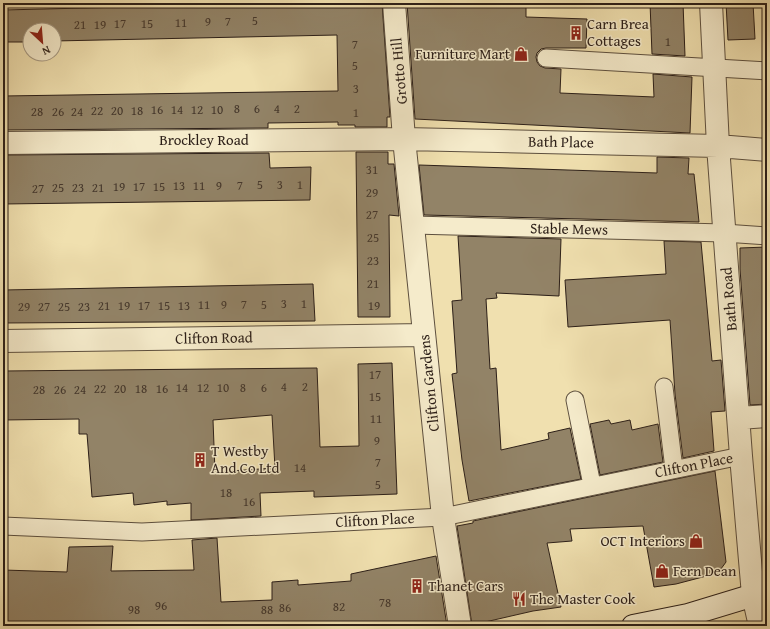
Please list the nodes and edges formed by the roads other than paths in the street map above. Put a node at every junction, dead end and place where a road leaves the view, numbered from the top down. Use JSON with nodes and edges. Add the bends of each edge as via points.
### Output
{"nodes":[{"id":1,"x":394,"y":3,"type":"edge"},
{"id":2,"x":712,"y":3,"type":"edge"},
{"id":3,"x":546,"y":58,"type":"dead end"},
{"id":4,"x":715,"y":68,"type":"junction"},
{"id":5,"x":767,"y":71,"type":"edge"},
{"id":6,"x":404,"y":139,"type":"junction"},
{"id":7,"x":3,"y":143,"type":"edge"},
{"id":8,"x":718,"y":146,"type":"junction"},
{"id":9,"x":767,"y":150,"type":"edge"},
{"id":10,"x":413,"y":225,"type":"junction"},
{"id":11,"x":724,"y":233,"type":"junction"},
{"id":12,"x":767,"y":236,"type":"edge"},
{"id":13,"x":424,"y":335,"type":"junction"},
{"id":14,"x":3,"y":341,"type":"edge"},
{"id":15,"x":664,"y":387,"type":"dead end"},
{"id":16,"x":575,"y":400,"type":"dead end"},
{"id":17,"x":767,"y":416,"type":"edge"},
{"id":18,"x":739,"y":418,"type":"junction"},
{"id":19,"x":742,"y":456,"type":"junction"},
{"id":20,"x":674,"y":468,"type":"junction"},
{"id":21,"x":592,"y":486,"type":"junction"},
{"id":22,"x":443,"y":516,"type":"junction"},
{"id":23,"x":3,"y":526,"type":"edge"},
{"id":24,"x":760,"y":593,"type":"edge"},
{"id":25,"x":460,"y":626,"type":"edge"},
{"id":26,"x":633,"y":626,"type":"edge"},
{"id":27,"x":760,"y":626,"type":"edge"}],
"edges":[{"from":1,"to":6,"type":"street","name":"Grotto Hill"},
{"from":2,"to":4,"type":"street","name":"Bath Road"},
{"from":3,"to":4,"type":"lane"},
{"from":4,"to":5,"type":"lane"},
{"from":4,"to":8,"type":"street","name":"Bath Road"},
{"from":6,"to":7,"type":"street","name":"Brockley Road"},
{"from":6,"to":8,"type":"street","name":"Bath Place"},
{"from":6,"to":10,"type":"street","name":"Clifton Gardens"},
{"from":8,"to":9,"type":"street","name":"Bath Place"},
{"from":8,"to":11,"type":"street","name":"Bath Road"},
{"from":10,"to":11,"type":"lane","name":"Stable Mews"},
{"from":10,"to":13,"type":"street","name":"Clifton Gardens"},
{"from":11,"to":12,"type":"lane","name":"Stable Mews"},
{"from":11,"to":18,"type":"street","name":"Bath Road"},
{"from":13,"to":14,"type":"street","name":"Clifton Road"},
{"from":13,"to":22,"type":"street","name":"Clifton Gardens"},
{"from":15,"to":20,"type":"lane"},
{"from":16,"to":21,"type":"lane"},
{"from":17,"to":18,"type":"street"},
{"from":18,"to":19,"type":"street","name":"Bath Road"},
{"from":19,"to":20,"type":"lane","name":"Clifton Place"},
{"from":19,"to":24,"type":"street","name":"Bath Road"},
{"from":20,"to":21,"type":"lane","name":"Clifton Place"},
{"from":21,"to":22,"type":"lane","name":"Clifton Place"},
{"from":22,"to":23,"type":"lane","name":"Clifton Place","via":[[142,532]]},
{"from":22,"to":25,"type":"street","name":"Clifton Gardens"},
{"from":24,"to":26,"type":"street","via":[[688,615]]},
{"from":24,"to":27,"type":"street","name":"Bath Road"}]}
